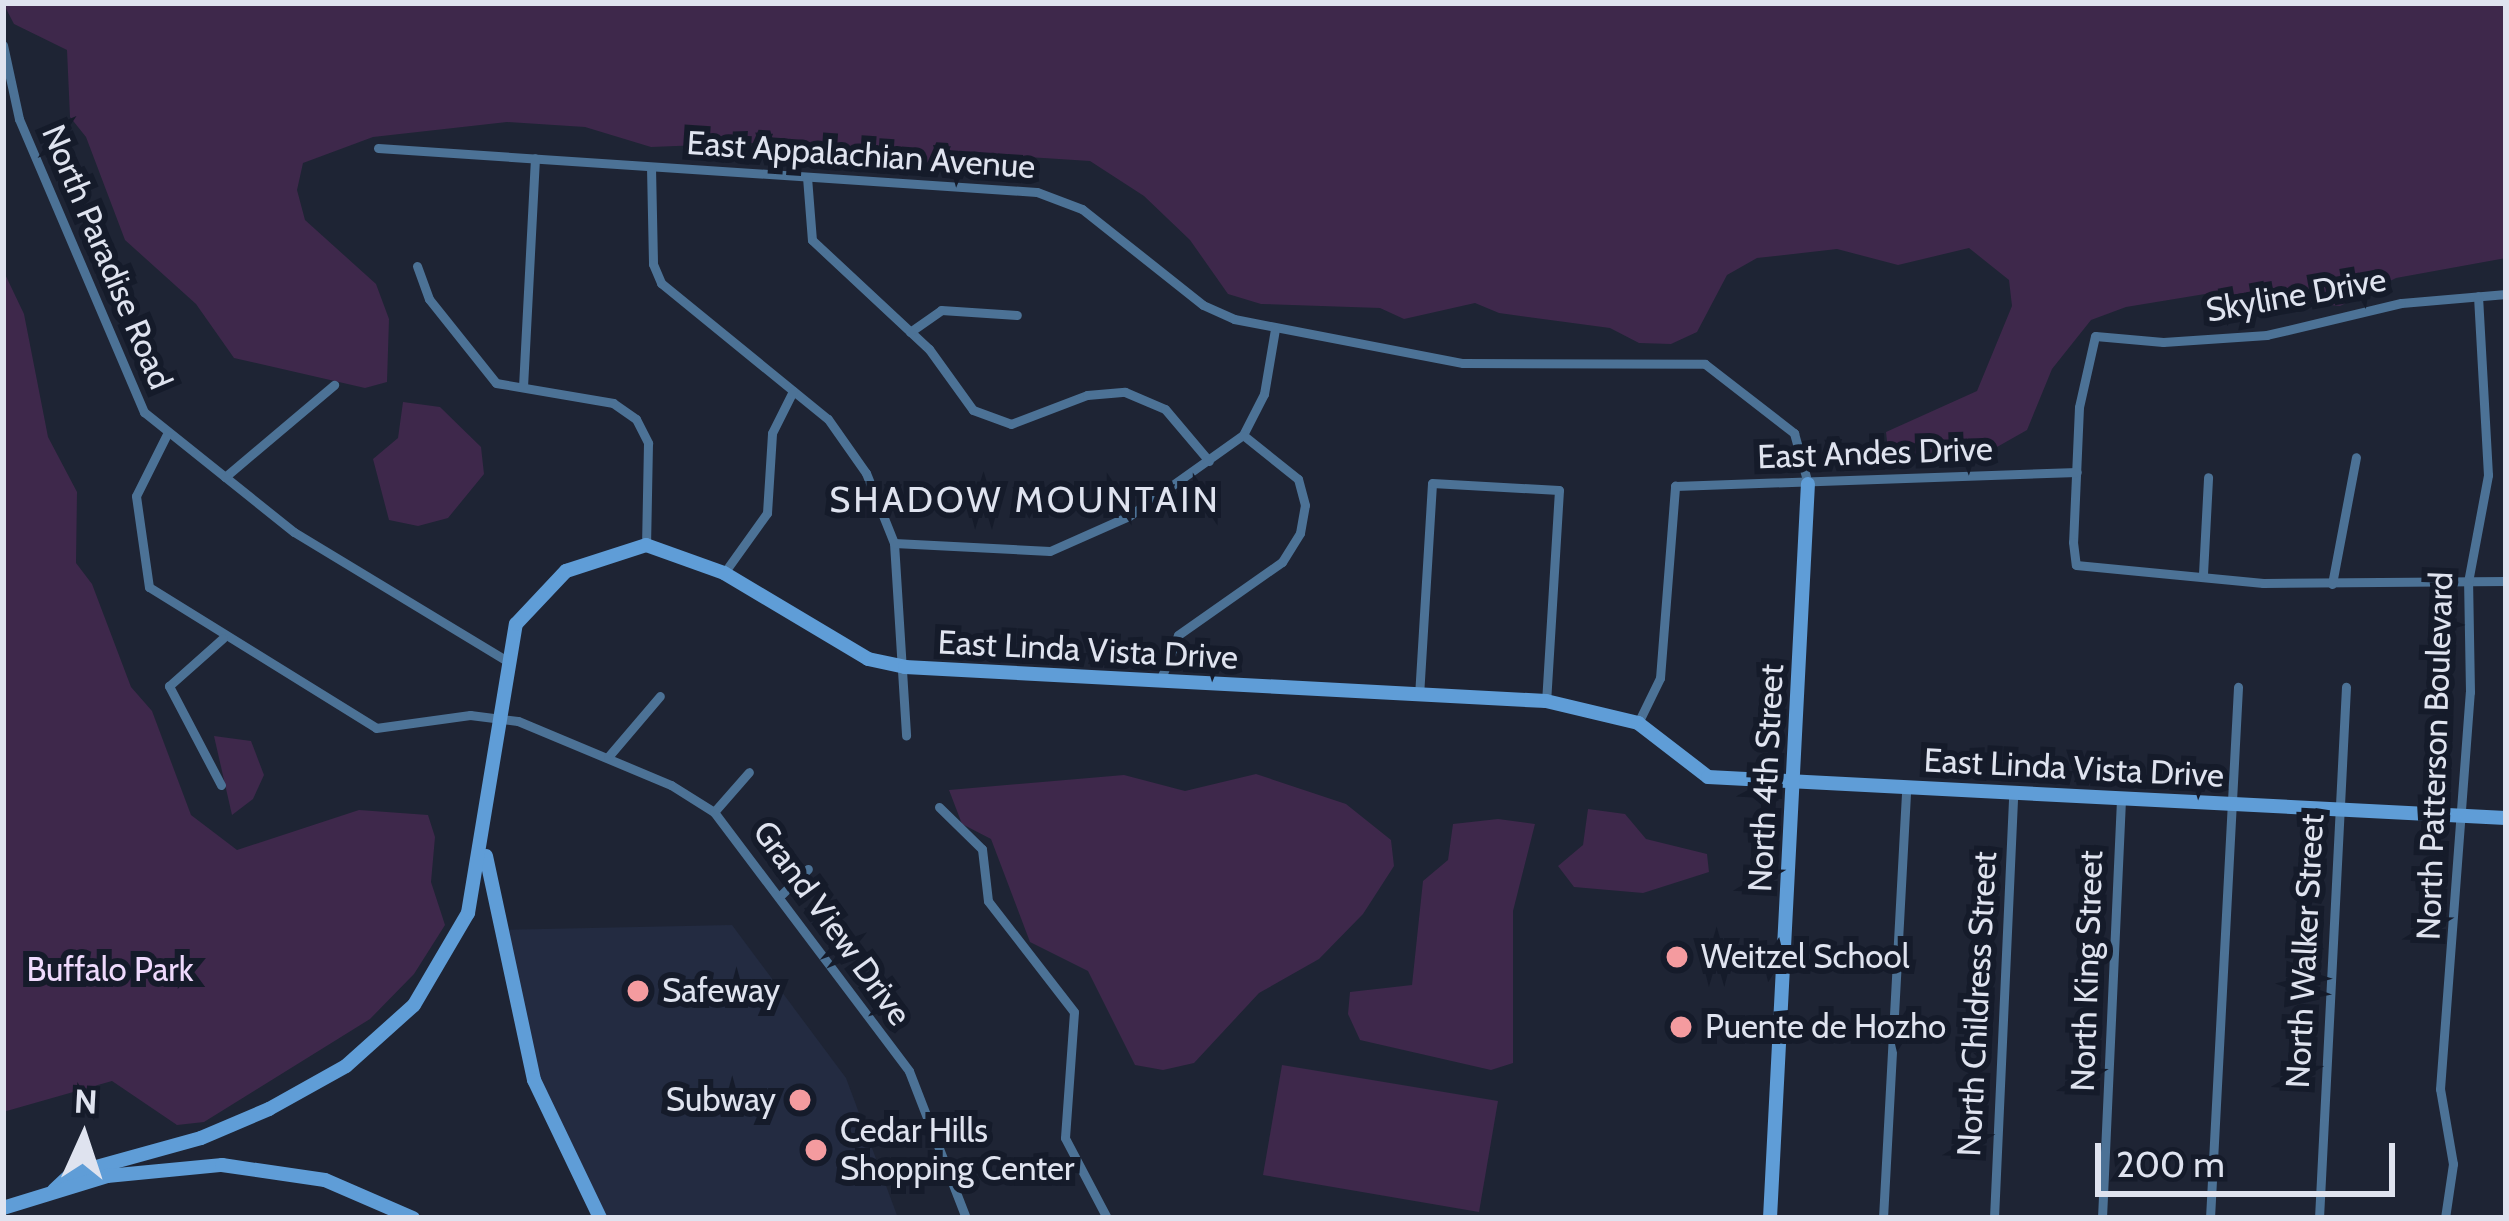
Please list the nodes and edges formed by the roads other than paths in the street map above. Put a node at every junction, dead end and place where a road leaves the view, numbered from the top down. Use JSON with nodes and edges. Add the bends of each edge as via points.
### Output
{"nodes":[{"id":1,"x":3,"y":45,"type":"edge"},
{"id":2,"x":378,"y":148,"type":"dead end"},
{"id":3,"x":535,"y":158,"type":"junction"},
{"id":4,"x":651,"y":166,"type":"junction"},
{"id":5,"x":807,"y":177,"type":"junction"},
{"id":6,"x":417,"y":266,"type":"dead end"},
{"id":7,"x":2506,"y":294,"type":"edge"},
{"id":8,"x":2478,"y":296,"type":"junction"},
{"id":9,"x":1017,"y":315,"type":"dead end"},
{"id":10,"x":1275,"y":329,"type":"junction"},
{"id":11,"x":910,"y":332,"type":"junction"},
{"id":12,"x":334,"y":385,"type":"dead end"},
{"id":13,"x":523,"y":387,"type":"junction"},
{"id":14,"x":793,"y":392,"type":"junction"},
{"id":15,"x":167,"y":434,"type":"junction"},
{"id":16,"x":1243,"y":435,"type":"junction"},
{"id":17,"x":2356,"y":457,"type":"dead end"},
{"id":18,"x":1209,"y":461,"type":"junction"},
{"id":19,"x":2077,"y":472,"type":"junction"},
{"id":20,"x":225,"y":477,"type":"junction"},
{"id":21,"x":2208,"y":477,"type":"dead end"},
{"id":22,"x":1808,"y":484,"type":"junction"},
{"id":23,"x":894,"y":543,"type":"junction"},
{"id":24,"x":646,"y":545,"type":"junction"},
{"id":25,"x":724,"y":573,"type":"junction"},
{"id":26,"x":2203,"y":574,"type":"junction"},
{"id":27,"x":2506,"y":581,"type":"edge"},
{"id":28,"x":2468,"y":582,"type":"junction"},
{"id":29,"x":2332,"y":584,"type":"junction"},
{"id":30,"x":223,"y":638,"type":"junction"},
{"id":31,"x":506,"y":660,"type":"junction"},
{"id":32,"x":905,"y":667,"type":"junction"},
{"id":33,"x":1160,"y":681,"type":"junction"},
{"id":34,"x":2238,"y":687,"type":"dead end"},
{"id":35,"x":2345,"y":687,"type":"dead end"},
{"id":36,"x":660,"y":696,"type":"dead end"},
{"id":37,"x":1419,"y":696,"type":"junction"},
{"id":38,"x":1546,"y":701,"type":"junction"},
{"id":39,"x":500,"y":718,"type":"junction"},
{"id":40,"x":1638,"y":723,"type":"junction"},
{"id":41,"x":906,"y":736,"type":"dead end"},
{"id":42,"x":608,"y":757,"type":"junction"},
{"id":43,"x":749,"y":772,"type":"dead end"},
{"id":44,"x":1793,"y":781,"type":"junction"},
{"id":45,"x":221,"y":785,"type":"dead end"},
{"id":46,"x":1906,"y":787,"type":"junction"},
{"id":47,"x":2013,"y":792,"type":"junction"},
{"id":48,"x":2121,"y":798,"type":"junction"},
{"id":49,"x":2229,"y":803,"type":"junction"},
{"id":50,"x":939,"y":807,"type":"dead end"},
{"id":51,"x":2338,"y":809,"type":"junction"},
{"id":52,"x":713,"y":812,"type":"junction"},
{"id":53,"x":2463,"y":817,"type":"junction"},
{"id":54,"x":2506,"y":818,"type":"edge"},
{"id":55,"x":485,"y":845,"type":"junction"},
{"id":56,"x":808,"y":869,"type":"dead end"},
{"id":57,"x":782,"y":894,"type":"junction"},
{"id":58,"x":54,"y":1190,"type":"junction"},
{"id":59,"x":3,"y":1208,"type":"edge"},
{"id":60,"x":413,"y":1218,"type":"edge"},
{"id":61,"x":600,"y":1218,"type":"edge"},
{"id":62,"x":966,"y":1218,"type":"edge"},
{"id":63,"x":1107,"y":1218,"type":"edge"},
{"id":64,"x":1771,"y":1218,"type":"edge"},
{"id":65,"x":1883,"y":1218,"type":"edge"},
{"id":66,"x":1994,"y":1218,"type":"edge"},
{"id":67,"x":2102,"y":1218,"type":"edge"},
{"id":68,"x":2210,"y":1218,"type":"edge"},
{"id":69,"x":2319,"y":1218,"type":"edge"},
{"id":70,"x":2445,"y":1218,"type":"edge"}],
"edges":[{"from":1,"to":15,"type":"street","name":"North Paradise Road","via":[[19,119],[70,241],[144,412]]},
{"from":2,"to":3,"type":"street","name":"East Appalachian Avenue"},
{"from":3,"to":4,"type":"street","name":"East Appalachian Avenue"},
{"from":3,"to":13,"type":"street"},
{"from":4,"to":5,"type":"street","name":"East Appalachian Avenue"},
{"from":4,"to":14,"type":"street","via":[[652,264],[662,283]]},
{"from":5,"to":10,"type":"street","name":"East Appalachian Avenue","via":[[1060,199],[1203,305]]},
{"from":5,"to":11,"type":"street","via":[[812,240]]},
{"from":6,"to":13,"type":"street","via":[[429,298],[496,383]]},
{"from":7,"to":8,"type":"street","name":"Skyline Drive"},
{"from":8,"to":19,"type":"street","name":"Skyline Drive","via":[[2401,303],[2267,335],[2163,342],[2095,336],[2079,407]]},
{"from":8,"to":28,"type":"street","name":"North Patterson Boulevard","via":[[2489,432]]},
{"from":9,"to":11,"type":"street","via":[[941,310]]},
{"from":10,"to":16,"type":"street","via":[[1264,394]]},
{"from":10,"to":22,"type":"street","name":"East Appalachian Avenue","via":[[1463,363],[1705,364],[1794,433]]},
{"from":11,"to":18,"type":"street","via":[[990,420],[1011,424],[1087,395],[1125,392],[1165,410]]},
{"from":12,"to":20,"type":"street"},
{"from":13,"to":24,"type":"street","via":[[614,403],[635,419],[648,443]]},
{"from":14,"to":23,"type":"street","via":[[828,419],[866,473]]},
{"from":14,"to":25,"type":"street","via":[[772,433],[767,513]]},
{"from":15,"to":20,"type":"street","name":"North Paradise Road"},
{"from":15,"to":30,"type":"street","via":[[136,496],[149,587]]},
{"from":16,"to":18,"type":"street"},
{"from":16,"to":33,"type":"street","via":[[1298,479],[1305,505],[1300,533],[1282,562],[1178,635]]},
{"from":17,"to":29,"type":"street"},
{"from":18,"to":23,"type":"street","via":[[1067,547]]},
{"from":19,"to":22,"type":"street","name":"East Andes Drive"},
{"from":19,"to":26,"type":"street","via":[[2076,565]]},
{"from":20,"to":31,"type":"street","name":"North Paradise Road","via":[[360,575]]},
{"from":21,"to":26,"type":"street"},
{"from":22,"to":40,"type":"street","name":"East Andes Drive","via":[[1675,486],[1660,678]]},
{"from":22,"to":44,"type":"street","name":"North 4th Street"},
{"from":23,"to":32,"type":"street"},
{"from":24,"to":25,"type":"street","name":"East Linda Vista Drive"},
{"from":24,"to":31,"type":"street","via":[[552,582],[517,624]]},
{"from":25,"to":32,"type":"street","name":"East Linda Vista Drive","via":[[868,659]]},
{"from":26,"to":29,"type":"street"},
{"from":27,"to":28,"type":"street"},
{"from":28,"to":29,"type":"street"},
{"from":28,"to":53,"type":"street","name":"North Patterson Boulevard"},
{"from":30,"to":39,"type":"street","via":[[376,728]]},
{"from":30,"to":45,"type":"street","via":[[169,686]]},
{"from":31,"to":39,"type":"street"},
{"from":32,"to":33,"type":"street","name":"East Linda Vista Drive"},
{"from":32,"to":41,"type":"street"},
{"from":33,"to":37,"type":"street","name":"East Linda Vista Drive"},
{"from":34,"to":49,"type":"street"},
{"from":35,"to":51,"type":"street","name":"North Walker Street"},
{"from":36,"to":42,"type":"street"},
{"from":37,"to":38,"type":"street","name":"East Linda Vista Drive"},
{"from":37,"to":38,"type":"street","via":[[1432,483],[1558,490]]},
{"from":38,"to":40,"type":"street","name":"East Linda Vista Drive"},
{"from":39,"to":42,"type":"street","name":"Grand View Drive"},
{"from":39,"to":55,"type":"street"},
{"from":40,"to":44,"type":"street","name":"East Linda Vista Drive","via":[[1708,777]]},
{"from":42,"to":52,"type":"street","name":"Grand View Drive"},
{"from":43,"to":52,"type":"street"},
{"from":44,"to":46,"type":"street","name":"East Linda Vista Drive"},
{"from":44,"to":64,"type":"street","name":"North 4th Street"},
{"from":46,"to":47,"type":"street","name":"East Linda Vista Drive"},
{"from":46,"to":65,"type":"street"},
{"from":47,"to":48,"type":"street","name":"East Linda Vista Drive"},
{"from":47,"to":66,"type":"street","name":"North Childress Street"},
{"from":48,"to":49,"type":"street","name":"East Linda Vista Drive"},
{"from":48,"to":67,"type":"street","name":"North King Street"},
{"from":49,"to":51,"type":"street","name":"East Linda Vista Drive"},
{"from":49,"to":68,"type":"street"},
{"from":50,"to":63,"type":"street","via":[[982,849],[988,901],[1074,1012],[1065,1138]]},
{"from":51,"to":53,"type":"street","name":"East Linda Vista Drive"},
{"from":51,"to":69,"type":"street","name":"North Walker Street"},
{"from":52,"to":57,"type":"street","name":"Grand View Drive"},
{"from":53,"to":54,"type":"street","name":"East Linda Vista Drive"},
{"from":53,"to":70,"type":"street","name":"North Patterson Boulevard","via":[[2440,1089],[2452,1165]]},
{"from":55,"to":58,"type":"street","via":[[468,913],[441,971],[382,1039],[232,1127],[70,1174]]},
{"from":55,"to":61,"type":"street","via":[[534,1079]]},
{"from":56,"to":57,"type":"street"},
{"from":57,"to":62,"type":"street","name":"Grand View Drive","via":[[909,1071]]},
{"from":58,"to":59,"type":"street"},
{"from":58,"to":60,"type":"street","via":[[162,1167],[253,1167],[325,1180]]}]}
